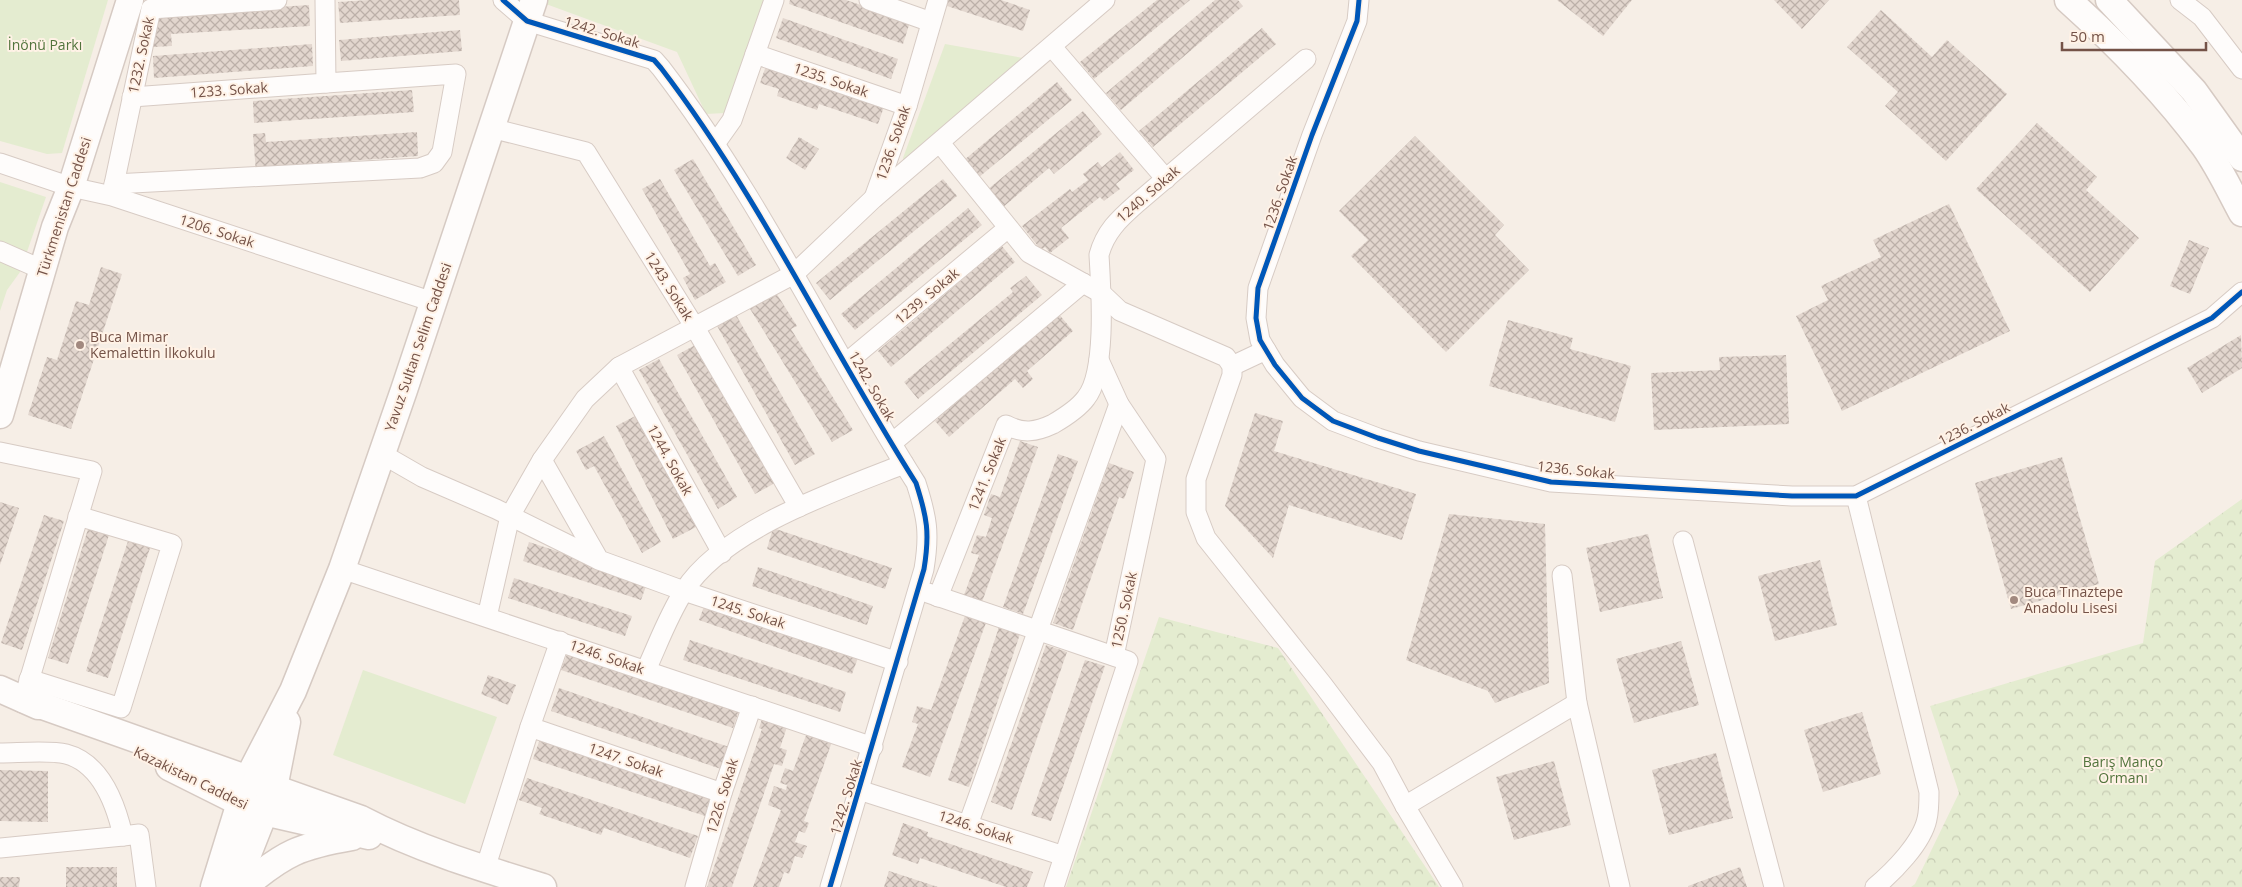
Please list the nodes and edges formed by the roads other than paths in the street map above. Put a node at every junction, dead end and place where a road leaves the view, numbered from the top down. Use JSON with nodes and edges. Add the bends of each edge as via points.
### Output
{"nodes":[{"id":1,"x":130,"y":0,"type":"edge"},
{"id":2,"x":277,"y":0,"type":"edge"},
{"id":3,"x":325,"y":0,"type":"edge"},
{"id":4,"x":503,"y":0,"type":"edge"},
{"id":5,"x":774,"y":0,"type":"edge"},
{"id":6,"x":869,"y":0,"type":"edge"},
{"id":7,"x":938,"y":0,"type":"edge"},
{"id":8,"x":1105,"y":0,"type":"edge"},
{"id":9,"x":1359,"y":0,"type":"edge"},
{"id":10,"x":2068,"y":0,"type":"edge"},
{"id":11,"x":2109,"y":0,"type":"edge"},
{"id":12,"x":2180,"y":0,"type":"edge"},
{"id":13,"x":530,"y":10,"type":"edge"},
{"id":14,"x":931,"y":22,"type":"junction"},
{"id":15,"x":1052,"y":46,"type":"junction"},
{"id":16,"x":755,"y":54,"type":"junction"},
{"id":17,"x":1306,"y":59,"type":"dead end"},
{"id":18,"x":2242,"y":70,"type":"edge"},
{"id":19,"x":326,"y":83,"type":"junction"},
{"id":20,"x":132,"y":98,"type":"junction"},
{"id":21,"x":907,"y":106,"type":"junction"},
{"id":22,"x":491,"y":128,"type":"junction"},
{"id":23,"x":940,"y":143,"type":"junction"},
{"id":24,"x":715,"y":144,"type":"junction"},
{"id":25,"x":2242,"y":158,"type":"edge"},
{"id":26,"x":0,"y":163,"type":"edge"},
{"id":27,"x":1166,"y":179,"type":"junction"},
{"id":28,"x":71,"y":187,"type":"junction"},
{"id":29,"x":113,"y":190,"type":"junction"},
{"id":30,"x":873,"y":199,"type":"junction"},
{"id":31,"x":2242,"y":213,"type":"edge"},
{"id":32,"x":1008,"y":228,"type":"junction"},
{"id":33,"x":0,"y":251,"type":"edge"},
{"id":34,"x":43,"y":270,"type":"junction"},
{"id":35,"x":794,"y":274,"type":"junction"},
{"id":36,"x":1083,"y":283,"type":"junction"},
{"id":37,"x":2242,"y":292,"type":"edge"},
{"id":38,"x":1101,"y":293,"type":"junction"},
{"id":39,"x":433,"y":302,"type":"junction"},
{"id":40,"x":694,"y":326,"type":"junction"},
{"id":41,"x":1266,"y":350,"type":"junction"},
{"id":42,"x":1099,"y":360,"type":"junction"},
{"id":43,"x":846,"y":363,"type":"junction"},
{"id":44,"x":1232,"y":366,"type":"junction"},
{"id":45,"x":619,"y":367,"type":"junction"},
{"id":46,"x":1119,"y":404,"type":"junction"},
{"id":47,"x":0,"y":415,"type":"edge"},
{"id":48,"x":892,"y":443,"type":"junction"},
{"id":49,"x":0,"y":452,"type":"edge"},
{"id":50,"x":382,"y":454,"type":"junction"},
{"id":51,"x":542,"y":460,"type":"junction"},
{"id":52,"x":904,"y":464,"type":"junction"},
{"id":53,"x":1856,"y":496,"type":"junction"},
{"id":54,"x":799,"y":507,"type":"junction"},
{"id":55,"x":78,"y":516,"type":"junction"},
{"id":56,"x":510,"y":516,"type":"junction"},
{"id":57,"x":1683,"y":541,"type":"dead end"},
{"id":58,"x":722,"y":553,"type":"junction"},
{"id":59,"x":599,"y":560,"type":"junction"},
{"id":60,"x":342,"y":569,"type":"junction"},
{"id":61,"x":1562,"y":575,"type":"dead end"},
{"id":62,"x":684,"y":591,"type":"junction"},
{"id":63,"x":920,"y":591,"type":"junction"},
{"id":64,"x":938,"y":597,"type":"junction"},
{"id":65,"x":487,"y":617,"type":"junction"},
{"id":66,"x":1037,"y":630,"type":"junction"},
{"id":67,"x":560,"y":641,"type":"junction"},
{"id":68,"x":1114,"y":656,"type":"junction"},
{"id":69,"x":898,"y":662,"type":"junction"},
{"id":70,"x":646,"y":670,"type":"junction"},
{"id":71,"x":294,"y":691,"type":"junction"},
{"id":72,"x":12,"y":693,"type":"edge"},
{"id":73,"x":1577,"y":703,"type":"junction"},
{"id":74,"x":752,"y":706,"type":"junction"},
{"id":75,"x":530,"y":727,"type":"junction"},
{"id":76,"x":872,"y":747,"type":"junction"},
{"id":77,"x":0,"y":753,"type":"edge"},
{"id":78,"x":274,"y":788,"type":"junction"},
{"id":79,"x":860,"y":790,"type":"junction"},
{"id":80,"x":243,"y":791,"type":"junction"},
{"id":81,"x":722,"y":794,"type":"junction"},
{"id":82,"x":1405,"y":806,"type":"junction"},
{"id":83,"x":264,"y":812,"type":"junction"},
{"id":84,"x":968,"y":825,"type":"junction"},
{"id":85,"x":123,"y":836,"type":"junction"},
{"id":86,"x":363,"y":836,"type":"junction"},
{"id":87,"x":392,"y":836,"type":"junction"},
{"id":88,"x":0,"y":848,"type":"edge"},
{"id":89,"x":1064,"y":856,"type":"junction"},
{"id":90,"x":485,"y":869,"type":"junction"},
{"id":91,"x":146,"y":887,"type":"edge"},
{"id":92,"x":214,"y":887,"type":"edge"},
{"id":93,"x":235,"y":887,"type":"edge"},
{"id":94,"x":244,"y":887,"type":"edge"},
{"id":95,"x":543,"y":887,"type":"edge"},
{"id":96,"x":695,"y":887,"type":"edge"},
{"id":97,"x":830,"y":887,"type":"edge"},
{"id":98,"x":1054,"y":887,"type":"edge"},
{"id":99,"x":1453,"y":887,"type":"edge"},
{"id":100,"x":1620,"y":887,"type":"edge"},
{"id":101,"x":1774,"y":887,"type":"edge"},
{"id":102,"x":1875,"y":887,"type":"edge"}],
"edges":[{"from":1,"to":28,"type":"main road","name":"Türkmenistan Caddesi"},
{"from":2,"to":20,"type":"street","name":"1232. Sokak","via":[[151,8]]},
{"from":3,"to":19,"type":"street"},
{"from":4,"to":13,"type":"street"},
{"from":5,"to":16,"type":"street"},
{"from":6,"to":14,"type":"street"},
{"from":7,"to":14,"type":"street","name":"1236. Sokak"},
{"from":8,"to":15,"type":"street","name":"1236. Sokak"},
{"from":9,"to":41,"type":"street","name":"1236. Sokak","via":[[1357,21],[1312,135],[1258,288],[1256,318],[1260,340]]},
{"from":10,"to":31,"type":"main road","via":[[2112,40],[2178,112],[2205,148]]},
{"from":11,"to":25,"type":"main road","via":[[2194,90]]},
{"from":12,"to":18,"type":"street","via":[[2202,18]]},
{"from":13,"to":22,"type":"main road","name":"Yavuz Sultan Selim Caddesi"},
{"from":13,"to":24,"type":"street","name":"1242. Sokak","via":[[654,60]]},
{"from":14,"to":21,"type":"street","name":"1236. Sokak"},
{"from":15,"to":23,"type":"street","name":"1236. Sokak"},
{"from":15,"to":27,"type":"street"},
{"from":16,"to":21,"type":"street","name":"1235. Sokak"},
{"from":16,"to":24,"type":"street","via":[[732,120]]},
{"from":17,"to":27,"type":"street","name":"1240. Sokak"},
{"from":19,"to":20,"type":"street","name":"1233. Sokak"},
{"from":19,"to":29,"type":"street","name":"1233. Sokak","via":[[456,74],[442,152],[434,163],[420,168]]},
{"from":20,"to":29,"type":"street","name":"1232. Sokak"},
{"from":21,"to":30,"type":"street","name":"1236. Sokak"},
{"from":22,"to":39,"type":"main road","name":"Yavuz Sultan Selim Caddesi"},
{"from":22,"to":40,"type":"street","name":"1243. Sokak","via":[[586,152]]},
{"from":23,"to":30,"type":"street","name":"1236. Sokak"},
{"from":23,"to":32,"type":"street"},
{"from":24,"to":35,"type":"street","name":"1242. Sokak"},
{"from":26,"to":28,"type":"street","name":"1206. Sokak"},
{"from":27,"to":38,"type":"street","name":"1240. Sokak","via":[[1114,224],[1103,240],[1099,255]]},
{"from":28,"to":29,"type":"street","name":"1206. Sokak"},
{"from":28,"to":34,"type":"main road","name":"Türkmenistan Caddesi","via":[[55,226]]},
{"from":29,"to":39,"type":"street","name":"1206. Sokak"},
{"from":30,"to":35,"type":"street","name":"1236. Sokak"},
{"from":32,"to":36,"type":"street","via":[[1029,253]]},
{"from":32,"to":43,"type":"street","name":"1239. Sokak"},
{"from":33,"to":34,"type":"street"},
{"from":34,"to":47,"type":"main road","name":"Türkmenistan Caddesi"},
{"from":35,"to":40,"type":"street","name":"1236. Sokak"},
{"from":35,"to":43,"type":"street","name":"1242. Sokak"},
{"from":36,"to":38,"type":"street"},
{"from":36,"to":48,"type":"street"},
{"from":37,"to":53,"type":"street","name":"1236. Sokak","via":[[2212,318]]},
{"from":38,"to":42,"type":"street","name":"1241. Sokak"},
{"from":38,"to":44,"type":"street","via":[[1120,311],[1226,357]]},
{"from":39,"to":50,"type":"main road","name":"Yavuz Sultan Selim Caddesi"},
{"from":40,"to":45,"type":"street","name":"1236. Sokak"},
{"from":40,"to":54,"type":"street","name":"1243. Sokak"},
{"from":41,"to":44,"type":"street"},
{"from":41,"to":53,"type":"street","name":"1236. Sokak","via":[[1302,398],[1333,421],[1419,451],[1551,482],[1792,496]]},
{"from":42,"to":46,"type":"street","name":"1250. Sokak"},
{"from":42,"to":64,"type":"street","name":"1241. Sokak","via":[[1087,397],[1061,419],[1030,432],[1006,425]]},
{"from":43,"to":48,"type":"street","name":"1242. Sokak"},
{"from":44,"to":82,"type":"street","via":[[1232,375],[1196,479],[1196,512],[1206,538],[1382,763]]},
{"from":45,"to":51,"type":"street","name":"1236. Sokak","via":[[586,399]]},
{"from":45,"to":58,"type":"street","name":"1244. Sokak"},
{"from":46,"to":66,"type":"street"},
{"from":46,"to":68,"type":"street","name":"1250. Sokak","via":[[1156,459]]},
{"from":48,"to":52,"type":"street","name":"1242. Sokak"},
{"from":49,"to":55,"type":"street","via":[[92,471]]},
{"from":50,"to":56,"type":"street","name":"1245. Sokak","via":[[422,477]]},
{"from":50,"to":60,"type":"main road","name":"Yavuz Sultan Selim Caddesi"},
{"from":51,"to":56,"type":"street","name":"1236. Sokak"},
{"from":51,"to":59,"type":"street"},
{"from":52,"to":54,"type":"street"},
{"from":52,"to":63,"type":"street","name":"1242. Sokak","via":[[916,482],[926,514],[928,542]]},
{"from":53,"to":102,"type":"street","via":[[1929,792],[1927,820],[1917,842]]},
{"from":54,"to":58,"type":"street","via":[[745,536]]},
{"from":55,"to":72,"type":"street"},
{"from":55,"to":72,"type":"street","via":[[172,544],[121,708]]},
{"from":56,"to":59,"type":"street","name":"1245. Sokak"},
{"from":56,"to":65,"type":"street","name":"1236. Sokak"},
{"from":57,"to":101,"type":"street"},
{"from":58,"to":62,"type":"street","via":[[704,567]]},
{"from":59,"to":62,"type":"street","name":"1245. Sokak"},
{"from":60,"to":65,"type":"street","name":"1246. Sokak"},
{"from":60,"to":71,"type":"main road","name":"Yavuz Sultan Selim Caddesi"},
{"from":61,"to":73,"type":"street"},
{"from":62,"to":69,"type":"street","name":"1245. Sokak"},
{"from":62,"to":70,"type":"street"},
{"from":63,"to":64,"type":"street"},
{"from":63,"to":69,"type":"street","name":"1242. Sokak"},
{"from":64,"to":66,"type":"street"},
{"from":65,"to":67,"type":"street","name":"1246. Sokak"},
{"from":66,"to":68,"type":"street"},
{"from":66,"to":84,"type":"street"},
{"from":67,"to":70,"type":"street","name":"1246. Sokak"},
{"from":67,"to":75,"type":"street"},
{"from":68,"to":89,"type":"street","name":"1250. Sokak","via":[[1128,661]]},
{"from":69,"to":76,"type":"street","name":"1242. Sokak"},
{"from":70,"to":74,"type":"street","name":"1246. Sokak"},
{"from":71,"to":78,"type":"main road"},
{"from":71,"to":80,"type":"main road"},
{"from":72,"to":80,"type":"main road"},
{"from":73,"to":82,"type":"street"},
{"from":73,"to":100,"type":"street"},
{"from":74,"to":76,"type":"street","name":"1246. Sokak"},
{"from":74,"to":81,"type":"street","name":"1226. Sokak"},
{"from":75,"to":81,"type":"street","name":"1247. Sokak"},
{"from":75,"to":90,"type":"street"},
{"from":76,"to":79,"type":"street","name":"1242. Sokak"},
{"from":77,"to":85,"type":"street","via":[[65,754],[82,761],[94,772],[113,803]]},
{"from":78,"to":80,"type":"main road","name":"Kazakistan Caddesi"},
{"from":78,"to":83,"type":"main road"},
{"from":78,"to":87,"type":"main road","name":"Kazakistan Caddesi","via":[[361,819]]},
{"from":79,"to":84,"type":"street","name":"1246. Sokak"},
{"from":79,"to":97,"type":"street","name":"1242. Sokak"},
{"from":80,"to":83,"type":"main road","name":"Kazakistan Caddesi"},
{"from":80,"to":92,"type":"main road"},
{"from":81,"to":96,"type":"street","name":"1226. Sokak"},
{"from":82,"to":99,"type":"street"},
{"from":83,"to":86,"type":"main road","name":"Kazakistan Caddesi"},
{"from":83,"to":93,"type":"main road"},
{"from":84,"to":89,"type":"street","name":"1246. Sokak"},
{"from":85,"to":88,"type":"street"},
{"from":85,"to":91,"type":"street","via":[[139,834]]},
{"from":86,"to":87,"type":"main road","name":"Kazakistan Caddesi"},
{"from":86,"to":94,"type":"main road","via":[[319,843],[289,853]]},
{"from":87,"to":90,"type":"main road","name":"Kazakistan Caddesi"},
{"from":89,"to":98,"type":"street","name":"1250. Sokak"},
{"from":90,"to":95,"type":"main road","name":"Kazakistan Caddesi"}]}
